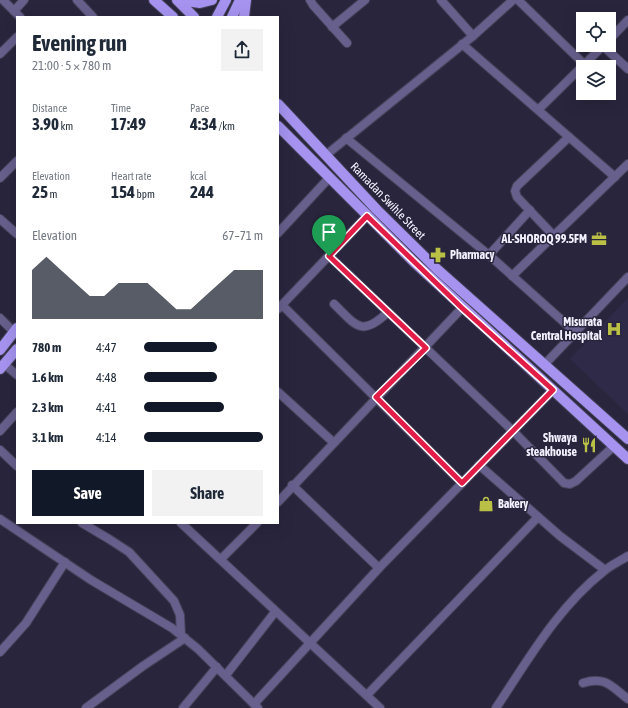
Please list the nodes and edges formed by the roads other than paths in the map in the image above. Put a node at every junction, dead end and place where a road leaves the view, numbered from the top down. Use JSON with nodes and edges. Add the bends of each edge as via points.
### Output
{"nodes":[{"id":1,"x":3,"y":0,"type":"edge"},
{"id":2,"x":24,"y":0,"type":"edge"},
{"id":3,"x":76,"y":0,"type":"edge"},
{"id":4,"x":154,"y":0,"type":"edge"},
{"id":5,"x":178,"y":0,"type":"edge"},
{"id":6,"x":212,"y":0,"type":"edge"},
{"id":7,"x":226,"y":0,"type":"edge"},
{"id":8,"x":240,"y":0,"type":"edge"},
{"id":9,"x":246,"y":0,"type":"edge"},
{"id":10,"x":310,"y":0,"type":"edge"},
{"id":11,"x":365,"y":0,"type":"edge"},
{"id":12,"x":441,"y":0,"type":"edge"},
{"id":13,"x":513,"y":0,"type":"edge"},
{"id":14,"x":518,"y":0,"type":"edge"},
{"id":15,"x":17,"y":14,"type":"edge"},
{"id":16,"x":166,"y":15,"type":"edge"},
{"id":17,"x":92,"y":16,"type":"edge"},
{"id":18,"x":193,"y":16,"type":"edge"},
{"id":19,"x":218,"y":16,"type":"edge"},
{"id":20,"x":232,"y":16,"type":"edge"},
{"id":21,"x":244,"y":16,"type":"edge"},
{"id":22,"x":628,"y":20,"type":"edge"},
{"id":23,"x":332,"y":27,"type":"junction"},
{"id":24,"x":616,"y":33,"type":"edge"},
{"id":25,"x":474,"y":36,"type":"junction"},
{"id":26,"x":16,"y":38,"type":"edge"},
{"id":27,"x":347,"y":43,"type":"dead end"},
{"id":28,"x":462,"y":44,"type":"junction"},
{"id":29,"x":597,"y":52,"type":"edge"},
{"id":30,"x":612,"y":52,"type":"edge"},
{"id":31,"x":0,"y":54,"type":"edge"},
{"id":32,"x":580,"y":60,"type":"edge"},
{"id":33,"x":588,"y":60,"type":"edge"},
{"id":34,"x":628,"y":69,"type":"edge"},
{"id":35,"x":576,"y":72,"type":"edge"},
{"id":36,"x":279,"y":105,"type":"edge"},
{"id":37,"x":539,"y":109,"type":"junction"},
{"id":38,"x":279,"y":129,"type":"edge"},
{"id":39,"x":569,"y":137,"type":"junction"},
{"id":40,"x":346,"y":138,"type":"junction"},
{"id":41,"x":326,"y":155,"type":"junction"},
{"id":42,"x":16,"y":163,"type":"edge"},
{"id":43,"x":628,"y":164,"type":"edge"},
{"id":44,"x":615,"y":177,"type":"junction"},
{"id":45,"x":0,"y":178,"type":"edge"},
{"id":46,"x":329,"y":178,"type":"junction"},
{"id":47,"x":530,"y":210,"type":"junction"},
{"id":48,"x":367,"y":216,"type":"junction"},
{"id":49,"x":0,"y":219,"type":"edge"},
{"id":50,"x":279,"y":232,"type":"edge"},
{"id":51,"x":16,"y":233,"type":"edge"},
{"id":52,"x":554,"y":236,"type":"junction"},
{"id":53,"x":489,"y":255,"type":"junction"},
{"id":54,"x":329,"y":256,"type":"junction"},
{"id":55,"x":512,"y":276,"type":"junction"},
{"id":56,"x":628,"y":277,"type":"edge"},
{"id":57,"x":334,"y":304,"type":"dead end"},
{"id":58,"x":280,"y":307,"type":"edge"},
{"id":59,"x":462,"y":308,"type":"junction"},
{"id":60,"x":388,"y":312,"type":"junction"},
{"id":61,"x":0,"y":318,"type":"edge"},
{"id":62,"x":16,"y":330,"type":"edge"},
{"id":63,"x":575,"y":332,"type":"junction"},
{"id":64,"x":426,"y":348,"type":"junction"},
{"id":65,"x":0,"y":350,"type":"edge"},
{"id":66,"x":16,"y":350,"type":"edge"},
{"id":67,"x":545,"y":364,"type":"junction"},
{"id":68,"x":2,"y":366,"type":"edge"},
{"id":69,"x":16,"y":374,"type":"edge"},
{"id":70,"x":553,"y":390,"type":"junction"},
{"id":71,"x":279,"y":393,"type":"edge"},
{"id":72,"x":376,"y":397,"type":"junction"},
{"id":73,"x":16,"y":413,"type":"edge"},
{"id":74,"x":0,"y":430,"type":"edge"},
{"id":75,"x":513,"y":431,"type":"junction"},
{"id":76,"x":628,"y":439,"type":"edge"},
{"id":77,"x":333,"y":442,"type":"junction"},
{"id":78,"x":614,"y":446,"type":"junction"},
{"id":79,"x":0,"y":450,"type":"edge"},
{"id":80,"x":628,"y":459,"type":"edge"},
{"id":81,"x":16,"y":465,"type":"edge"},
{"id":82,"x":479,"y":465,"type":"junction"},
{"id":83,"x":462,"y":483,"type":"junction"},
{"id":84,"x":292,"y":485,"type":"junction"},
{"id":85,"x":279,"y":499,"type":"edge"},
{"id":86,"x":538,"y":517,"type":"junction"},
{"id":87,"x":0,"y":518,"type":"edge"},
{"id":88,"x":84,"y":524,"type":"edge"},
{"id":89,"x":182,"y":524,"type":"edge"},
{"id":90,"x":256,"y":524,"type":"edge"},
{"id":91,"x":628,"y":556,"type":"edge"},
{"id":92,"x":221,"y":559,"type":"junction"},
{"id":93,"x":65,"y":562,"type":"junction"},
{"id":94,"x":380,"y":568,"type":"junction"},
{"id":95,"x":605,"y":570,"type":"junction"},
{"id":96,"x":275,"y":612,"type":"junction"},
{"id":97,"x":183,"y":637,"type":"junction"},
{"id":98,"x":310,"y":644,"type":"junction"},
{"id":99,"x":0,"y":652,"type":"edge"},
{"id":100,"x":217,"y":667,"type":"junction"},
{"id":101,"x":226,"y":675,"type":"junction"},
{"id":102,"x":583,"y":683,"type":"dead end"},
{"id":103,"x":367,"y":695,"type":"junction"},
{"id":104,"x":628,"y":699,"type":"edge"},
{"id":105,"x":256,"y":706,"type":"edge"},
{"id":106,"x":86,"y":708,"type":"edge"},
{"id":107,"x":183,"y":708,"type":"edge"},
{"id":108,"x":380,"y":708,"type":"edge"},
{"id":109,"x":496,"y":708,"type":"edge"}],
"edges":[{"from":1,"to":15,"type":"street"},
{"from":2,"to":15,"type":"street"},
{"from":3,"to":17,"type":"street"},
{"from":4,"to":16,"type":"main road"},
{"from":5,"to":6,"type":"main road","via":[[200,3]]},
{"from":5,"to":18,"type":"main road"},
{"from":7,"to":19,"type":"main road"},
{"from":8,"to":20,"type":"main road"},
{"from":9,"to":21,"type":"main road"},
{"from":10,"to":23,"type":"street"},
{"from":11,"to":23,"type":"street"},
{"from":12,"to":25,"type":"street"},
{"from":13,"to":25,"type":"street"},
{"from":14,"to":32,"type":"street"},
{"from":22,"to":24,"type":"street"},
{"from":23,"to":27,"type":"street"},
{"from":25,"to":28,"type":"street"},
{"from":26,"to":31,"type":"street"},
{"from":28,"to":37,"type":"street"},
{"from":28,"to":40,"type":"street"},
{"from":29,"to":33,"type":"street"},
{"from":30,"to":34,"type":"street"},
{"from":35,"to":37,"type":"street"},
{"from":36,"to":41,"type":"main road","name":"Ramadan Swihle Street"},
{"from":37,"to":39,"type":"street"},
{"from":38,"to":46,"type":"main road","name":"Ramadan Swihle Street"},
{"from":39,"to":44,"type":"street"},
{"from":39,"to":47,"type":"street","via":[[515,189],[517,197]]},
{"from":40,"to":41,"type":"street"},
{"from":40,"to":53,"type":"street"},
{"from":41,"to":67,"type":"main road","name":"Ramadan Swihle Street","via":[[438,270]]},
{"from":42,"to":45,"type":"street"},
{"from":43,"to":44,"type":"street"},
{"from":44,"to":52,"type":"street"},
{"from":46,"to":48,"type":"main road","name":"Ramadan Swihle Street"},
{"from":46,"to":50,"type":"street"},
{"from":47,"to":52,"type":"street"},
{"from":47,"to":53,"type":"street"},
{"from":48,"to":54,"type":"street"},
{"from":48,"to":59,"type":"main road","name":"Ramadan Swihle Street"},
{"from":49,"to":51,"type":"street"},
{"from":52,"to":55,"type":"street"},
{"from":53,"to":55,"type":"street"},
{"from":54,"to":58,"type":"street"},
{"from":54,"to":60,"type":"street"},
{"from":55,"to":63,"type":"street"},
{"from":56,"to":63,"type":"street"},
{"from":57,"to":60,"type":"street","via":[[356,325],[375,325]]},
{"from":58,"to":72,"type":"street"},
{"from":59,"to":64,"type":"street"},
{"from":59,"to":70,"type":"main road","name":"Ramadan Swihle Street"},
{"from":60,"to":64,"type":"street"},
{"from":61,"to":62,"type":"street"},
{"from":62,"to":65,"type":"main road"},
{"from":63,"to":67,"type":"street"},
{"from":64,"to":72,"type":"street"},
{"from":64,"to":75,"type":"street"},
{"from":66,"to":68,"type":"main road"},
{"from":67,"to":76,"type":"main road","name":"Ramadan Swihle Street"},
{"from":68,"to":69,"type":"street"},
{"from":70,"to":75,"type":"street"},
{"from":70,"to":78,"type":"main road","name":"Ramadan Swihle Street"},
{"from":71,"to":77,"type":"street"},
{"from":72,"to":77,"type":"street"},
{"from":72,"to":83,"type":"street"},
{"from":73,"to":74,"type":"street"},
{"from":75,"to":78,"type":"street","via":[[557,477],[567,484],[576,481]]},
{"from":75,"to":82,"type":"street"},
{"from":77,"to":84,"type":"street"},
{"from":78,"to":80,"type":"main road","name":"Ramadan Swihle Street"},
{"from":79,"to":81,"type":"street"},
{"from":82,"to":83,"type":"street"},
{"from":82,"to":86,"type":"street"},
{"from":83,"to":94,"type":"street"},
{"from":84,"to":85,"type":"street"},
{"from":84,"to":94,"type":"street"},
{"from":86,"to":95,"type":"street"},
{"from":86,"to":103,"type":"street"},
{"from":87,"to":93,"type":"street"},
{"from":88,"to":97,"type":"street","via":[[129,552],[174,601],[180,615]]},
{"from":89,"to":92,"type":"street"},
{"from":90,"to":92,"type":"street"},
{"from":91,"to":95,"type":"street"},
{"from":92,"to":96,"type":"street"},
{"from":93,"to":97,"type":"street"},
{"from":93,"to":99,"type":"street","via":[[26,623]]},
{"from":94,"to":98,"type":"street"},
{"from":95,"to":109,"type":"street","via":[[578,595],[555,622]]},
{"from":96,"to":98,"type":"street"},
{"from":96,"to":101,"type":"street"},
{"from":97,"to":100,"type":"street"},
{"from":97,"to":106,"type":"street"},
{"from":98,"to":103,"type":"street"},
{"from":98,"to":105,"type":"street"},
{"from":100,"to":101,"type":"street"},
{"from":100,"to":107,"type":"street"},
{"from":101,"to":105,"type":"street"},
{"from":102,"to":104,"type":"street","via":[[604,681]]},
{"from":103,"to":108,"type":"street"}]}
